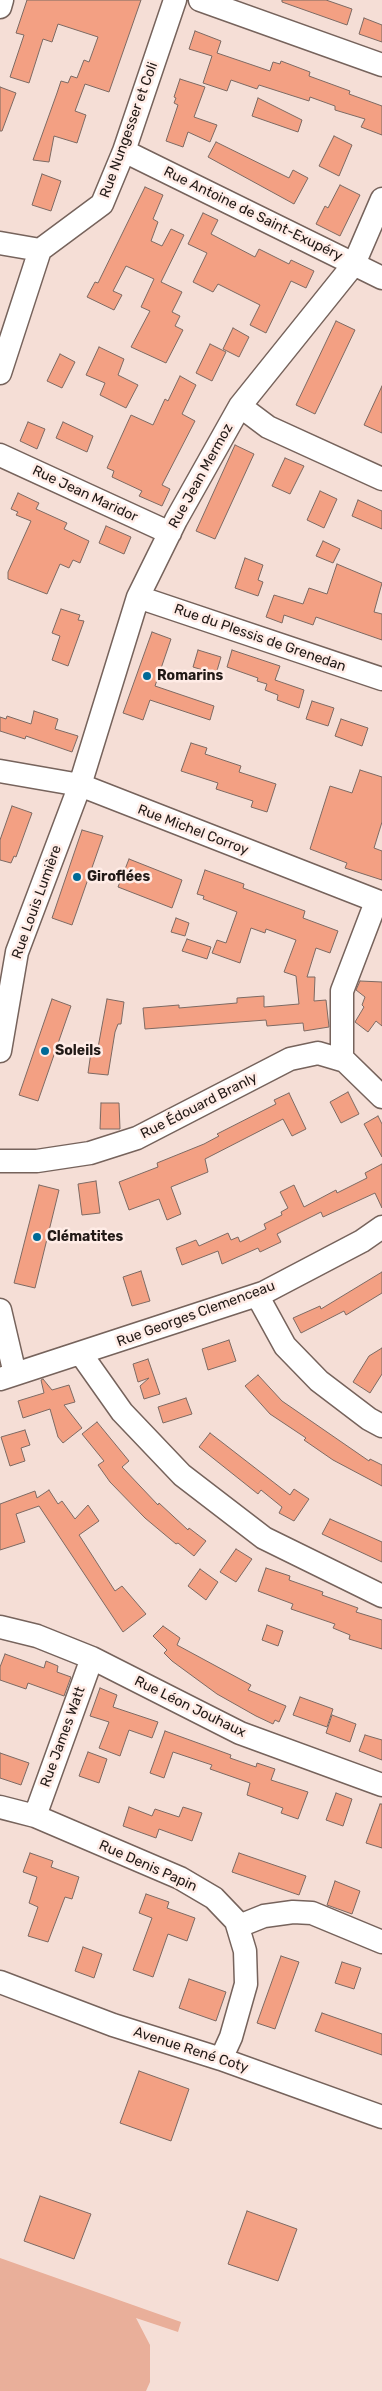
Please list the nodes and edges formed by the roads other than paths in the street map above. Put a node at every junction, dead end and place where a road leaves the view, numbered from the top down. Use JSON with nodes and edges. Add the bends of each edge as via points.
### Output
{"nodes":[{"id":1,"x":2,"y":0,"type":"edge"},
{"id":2,"x":175,"y":0,"type":"edge"},
{"id":3,"x":200,"y":0,"type":"edge"},
{"id":4,"x":0,"y":7,"type":"edge"},
{"id":5,"x":382,"y":65,"type":"edge"},
{"id":6,"x":124,"y":151,"type":"junction"},
{"id":7,"x":382,"y":199,"type":"edge"},
{"id":8,"x":0,"y":243,"type":"edge"},
{"id":9,"x":40,"y":250,"type":"junction"},
{"id":10,"x":354,"y":264,"type":"junction"},
{"id":11,"x":382,"y":278,"type":"edge"},
{"id":12,"x":0,"y":373,"type":"edge"},
{"id":13,"x":240,"y":406,"type":"junction"},
{"id":14,"x":0,"y":455,"type":"edge"},
{"id":15,"x":382,"y":479,"type":"edge"},
{"id":16,"x":170,"y":533,"type":"junction"},
{"id":17,"x":138,"y":597,"type":"junction"},
{"id":18,"x":382,"y":679,"type":"edge"},
{"id":19,"x":0,"y":771,"type":"edge"},
{"id":20,"x":80,"y":785,"type":"junction"},
{"id":21,"x":379,"y":902,"type":"edge"},
{"id":22,"x":0,"y":1051,"type":"edge"},
{"id":23,"x":342,"y":1060,"type":"junction"},
{"id":24,"x":382,"y":1097,"type":"edge"},
{"id":25,"x":0,"y":1161,"type":"edge"},
{"id":26,"x":382,"y":1227,"type":"edge"},
{"id":27,"x":257,"y":1295,"type":"junction"},
{"id":28,"x":0,"y":1310,"type":"edge"},
{"id":29,"x":81,"y":1354,"type":"junction"},
{"id":30,"x":7,"y":1376,"type":"edge"},
{"id":31,"x":382,"y":1426,"type":"edge"},
{"id":32,"x":382,"y":1596,"type":"edge"},
{"id":33,"x":0,"y":1627,"type":"edge"},
{"id":34,"x":92,"y":1658,"type":"junction"},
{"id":35,"x":382,"y":1784,"type":"edge"},
{"id":36,"x":0,"y":1806,"type":"edge"},
{"id":37,"x":35,"y":1816,"type":"junction"},
{"id":38,"x":239,"y":1926,"type":"junction"},
{"id":39,"x":382,"y":1942,"type":"edge"},
{"id":40,"x":0,"y":1982,"type":"edge"},
{"id":41,"x":222,"y":2060,"type":"junction"},
{"id":42,"x":382,"y":2117,"type":"edge"}],
"edges":[{"from":1,"to":4,"type":"street"},
{"from":2,"to":6,"type":"street","name":"Rue Nungesser et Coli"},
{"from":3,"to":5,"type":"street"},
{"from":6,"to":9,"type":"street","name":"Rue Nungesser et Coli","via":[[102,204]]},
{"from":6,"to":10,"type":"street","name":"Rue Antoine de Saint-Exupéry"},
{"from":7,"to":10,"type":"street","name":"Rue Jean Mermoz"},
{"from":8,"to":9,"type":"street"},
{"from":9,"to":12,"type":"street"},
{"from":10,"to":11,"type":"street","name":"Rue Antoine de Saint-Exupéry"},
{"from":10,"to":13,"type":"street","name":"Rue Jean Mermoz"},
{"from":13,"to":15,"type":"street","via":[[268,427]]},
{"from":13,"to":16,"type":"street","name":"Rue Jean Mermoz"},
{"from":14,"to":16,"type":"street","name":"Rue Jean Maridor"},
{"from":16,"to":17,"type":"street","name":"Rue Jean Mermoz"},
{"from":17,"to":18,"type":"street","name":"Rue du Plessis de Grenedan"},
{"from":17,"to":20,"type":"street","name":"Rue Jean Mermoz"},
{"from":19,"to":20,"type":"street","name":"Rue Michel Corroy"},
{"from":20,"to":21,"type":"street","name":"Rue Michel Corroy"},
{"from":20,"to":22,"type":"street","name":"Rue Louis Lumière","via":[[17,952]]},
{"from":21,"to":23,"type":"street","via":[[342,991]]},
{"from":23,"to":24,"type":"street","name":"Rue Édouard Branly"},
{"from":23,"to":25,"type":"street","name":"Rue Édouard Branly","via":[[318,1053],[290,1059],[137,1138],[90,1153],[37,1161]]},
{"from":26,"to":27,"type":"street","name":"Rue Georges Clemenceau","via":[[362,1241]]},
{"from":27,"to":29,"type":"street","name":"Rue Georges Clemenceau"},
{"from":27,"to":31,"type":"street","via":[[285,1346],[319,1381]]},
{"from":28,"to":30,"type":"street"},
{"from":29,"to":30,"type":"street","name":"Rue Georges Clemenceau"},
{"from":29,"to":32,"type":"street","via":[[122,1412],[182,1475],[264,1538]]},
{"from":33,"to":34,"type":"street","name":"Rue Léon Jouhaux","via":[[37,1636]]},
{"from":34,"to":35,"type":"street","name":"Rue Léon Jouhaux","via":[[240,1733]]},
{"from":34,"to":37,"type":"street","name":"Rue James Watt"},
{"from":36,"to":37,"type":"street","name":"Rue Denis Papin"},
{"from":37,"to":38,"type":"street","name":"Rue Denis Papin","via":[[180,1878],[214,1898]]},
{"from":38,"to":39,"type":"street","via":[[264,1916],[312,1912]]},
{"from":38,"to":41,"type":"street","name":"Rue Denis Papin","via":[[245,1950],[246,1984]]},
{"from":40,"to":41,"type":"street","name":"Avenue René Coty","via":[[113,2025]]},
{"from":41,"to":42,"type":"street","name":"Avenue René Coty"}]}
